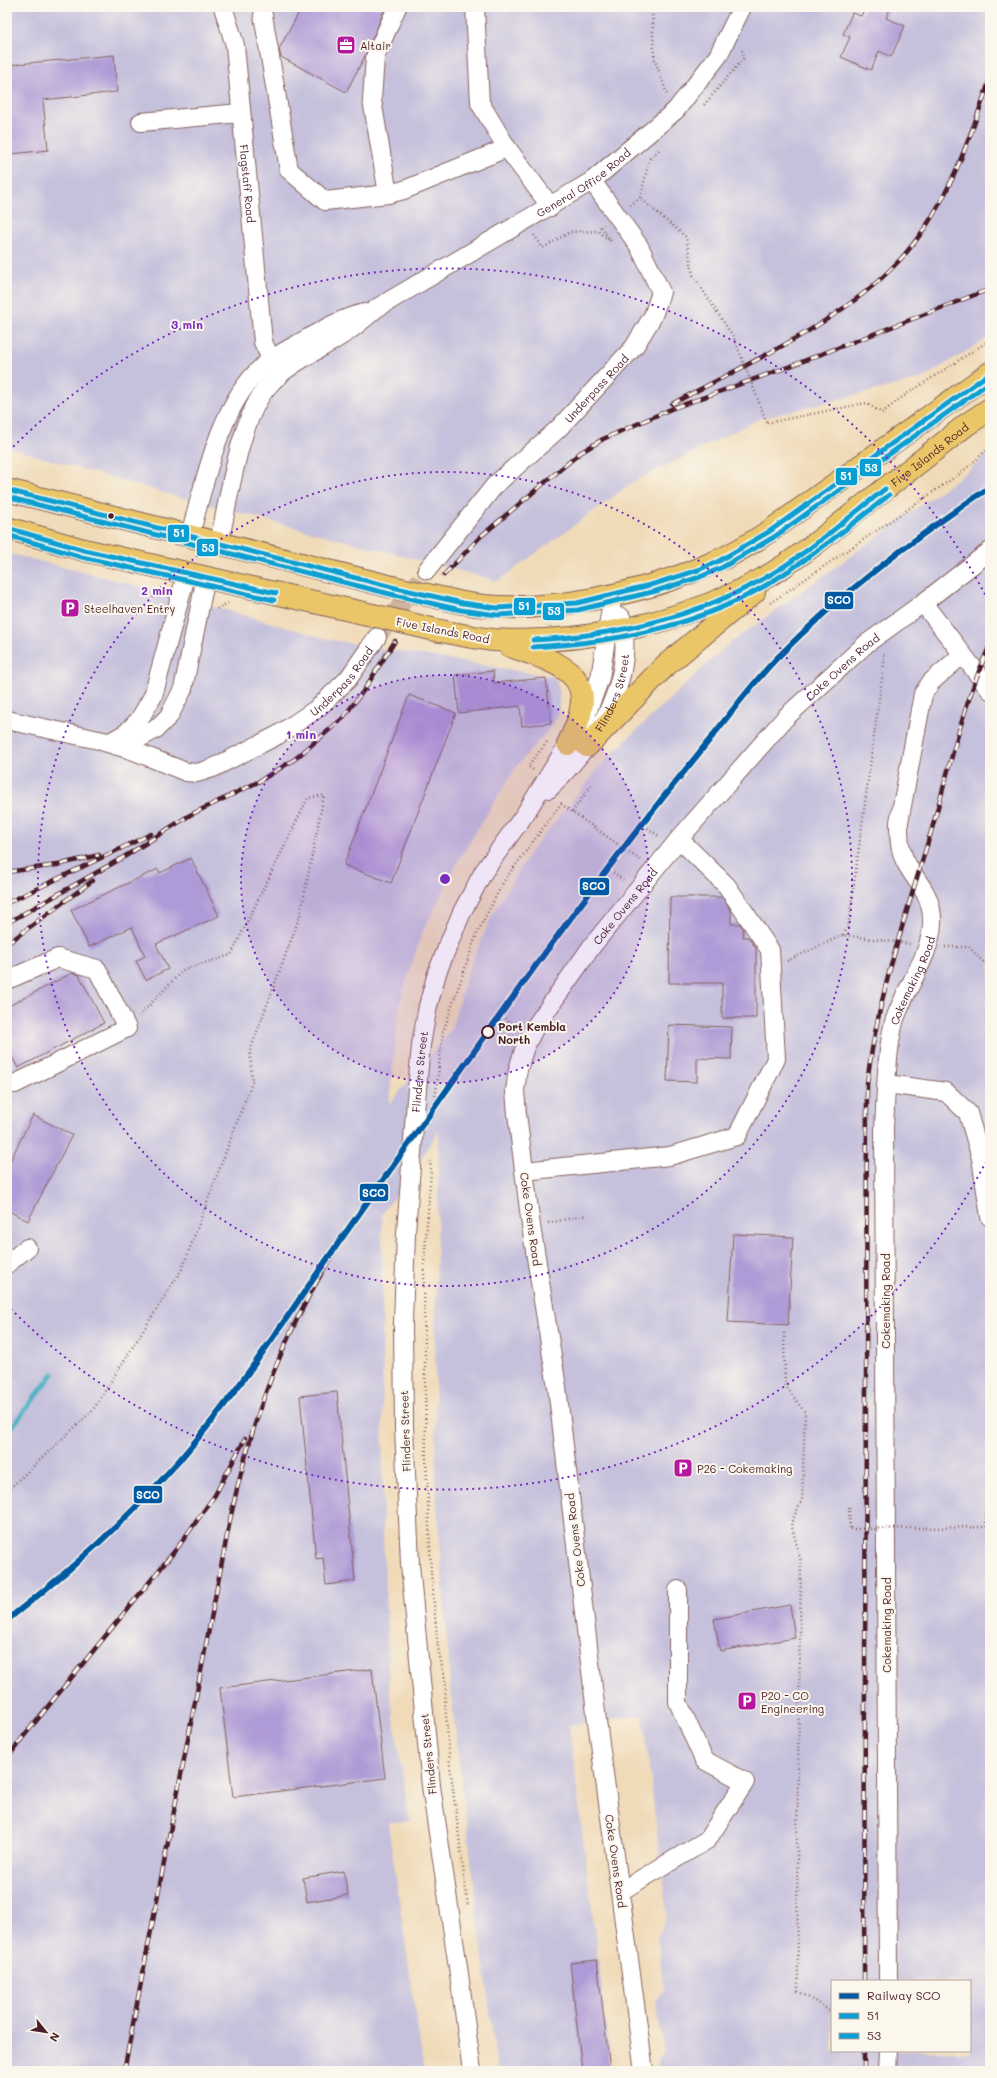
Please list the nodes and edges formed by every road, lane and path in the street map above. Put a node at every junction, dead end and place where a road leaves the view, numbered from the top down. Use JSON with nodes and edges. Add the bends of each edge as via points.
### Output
{"nodes":[{"id":1,"x":223,"y":7,"type":"edge"},
{"id":2,"x":397,"y":7,"type":"edge"},
{"id":3,"x":475,"y":7,"type":"edge"},
{"id":4,"x":652,"y":7,"type":"edge"},
{"id":5,"x":742,"y":7,"type":"edge"},
{"id":6,"x":263,"y":15,"type":"dead end"},
{"id":7,"x":742,"y":48,"type":"dead end"},
{"id":8,"x":676,"y":110,"type":"junction"},
{"id":9,"x":699,"y":110,"type":"dead end"},
{"id":10,"x":240,"y":113,"type":"junction"},
{"id":11,"x":141,"y":122,"type":"dead end"},
{"id":12,"x":661,"y":147,"type":"dead end"},
{"id":13,"x":506,"y":148,"type":"junction"},
{"id":14,"x":592,"y":181,"type":"junction"},
{"id":15,"x":388,"y":194,"type":"junction"},
{"id":16,"x":640,"y":198,"type":"junction"},
{"id":17,"x":551,"y":206,"type":"junction"},
{"id":18,"x":617,"y":216,"type":"junction"},
{"id":19,"x":524,"y":222,"type":"junction"},
{"id":20,"x":990,"y":340,"type":"edge"},
{"id":21,"x":275,"y":368,"type":"junction"},
{"id":22,"x":990,"y":373,"type":"edge"},
{"id":23,"x":990,"y":409,"type":"edge"},
{"id":24,"x":990,"y":447,"type":"edge"},
{"id":25,"x":7,"y":490,"type":"edge"},
{"id":26,"x":7,"y":528,"type":"edge"},
{"id":27,"x":190,"y":536,"type":"junction"},
{"id":28,"x":220,"y":543,"type":"junction"},
{"id":29,"x":990,"y":551,"type":"edge"},
{"id":30,"x":794,"y":559,"type":"junction"},
{"id":31,"x":427,"y":570,"type":"tunnel mouth"},
{"id":32,"x":197,"y":574,"type":"junction"},
{"id":33,"x":613,"y":594,"type":"junction"},
{"id":34,"x":923,"y":603,"type":"junction"},
{"id":35,"x":768,"y":605,"type":"dead end"},
{"id":36,"x":616,"y":631,"type":"junction"},
{"id":37,"x":377,"y":637,"type":"tunnel mouth"},
{"id":38,"x":493,"y":640,"type":"junction"},
{"id":39,"x":866,"y":644,"type":"junction"},
{"id":40,"x":962,"y":655,"type":"junction"},
{"id":41,"x":990,"y":689,"type":"edge"},
{"id":42,"x":7,"y":720,"type":"edge"},
{"id":43,"x":104,"y":742,"type":"junction"},
{"id":44,"x":568,"y":743,"type":"junction"},
{"id":45,"x":538,"y":764,"type":"dead end"},
{"id":46,"x":593,"y":783,"type":"dead end"},
{"id":47,"x":565,"y":798,"type":"dead end"},
{"id":48,"x":561,"y":804,"type":"junction"},
{"id":49,"x":572,"y":812,"type":"junction"},
{"id":50,"x":644,"y":826,"type":"dead end"},
{"id":51,"x":658,"y":836,"type":"dead end"},
{"id":52,"x":679,"y":839,"type":"junction"},
{"id":53,"x":640,"y":860,"type":"dead end"},
{"id":54,"x":610,"y":870,"type":"dead end"},
{"id":55,"x":625,"y":881,"type":"dead end"},
{"id":56,"x":843,"y":935,"type":"junction"},
{"id":57,"x":927,"y":946,"type":"junction"},
{"id":58,"x":771,"y":969,"type":"junction"},
{"id":59,"x":990,"y":969,"type":"edge"},
{"id":60,"x":7,"y":980,"type":"edge"},
{"id":61,"x":505,"y":1018,"type":"dead end"},
{"id":62,"x":127,"y":1028,"type":"junction"},
{"id":63,"x":519,"y":1028,"type":"dead end"},
{"id":64,"x":7,"y":1082,"type":"edge"},
{"id":65,"x":887,"y":1084,"type":"junction"},
{"id":66,"x":435,"y":1103,"type":"dead end"},
{"id":67,"x":430,"y":1157,"type":"dead end"},
{"id":68,"x":524,"y":1171,"type":"junction"},
{"id":69,"x":990,"y":1217,"type":"edge"},
{"id":70,"x":27,"y":1248,"type":"dead end"},
{"id":71,"x":7,"y":1264,"type":"edge"},
{"id":72,"x":784,"y":1333,"type":"dead end"},
{"id":73,"x":7,"y":1491,"type":"edge"},
{"id":74,"x":990,"y":1500,"type":"edge"},
{"id":75,"x":849,"y":1507,"type":"dead end"},
{"id":76,"x":678,"y":1590,"type":"dead end"},
{"id":77,"x":621,"y":1891,"type":"junction"},
{"id":78,"x":469,"y":1914,"type":"dead end"},
{"id":79,"x":888,"y":1980,"type":"edge"},
{"id":80,"x":831,"y":2011,"type":"edge"},
{"id":81,"x":888,"y":2052,"type":"edge"},
{"id":82,"x":472,"y":2071,"type":"edge"},
{"id":83,"x":644,"y":2071,"type":"edge"},
{"id":84,"x":887,"y":2071,"type":"edge"}],
"edges":[{"from":1,"to":10,"type":"street","name":"Flagstaff Road","via":[[235,45]]},
{"from":2,"to":15,"type":"street","via":[[375,57],[372,100]]},
{"from":3,"to":13,"type":"street","via":[[480,103]]},
{"from":4,"to":8,"type":"path","via":[[654,57],[668,99]]},
{"from":5,"to":8,"type":"street","name":"General Office Road","via":[[718,56]]},
{"from":6,"to":15,"type":"street","via":[[289,170],[324,201]]},
{"from":7,"to":9,"type":"path","via":[[743,59]]},
{"from":8,"to":14,"type":"street","name":"General Office Road"},
{"from":10,"to":11,"type":"street"},
{"from":10,"to":21,"type":"street","name":"Flagstaff Road","via":[[262,334],[264,347]]},
{"from":12,"to":16,"type":"path","via":[[650,158]]},
{"from":13,"to":15,"type":"street","via":[[404,190]]},
{"from":13,"to":17,"type":"street"},
{"from":14,"to":17,"type":"street","name":"General Office Road"},
{"from":14,"to":18,"type":"street","name":"Underpass Road"},
{"from":16,"to":18,"type":"path"},
{"from":16,"to":20,"type":"path","bridge":true,"via":[[686,237],[693,275],[734,338],[767,423],[866,403],[882,413]]},
{"from":17,"to":19,"type":"street","name":"General Office Road"},
{"from":18,"to":19,"type":"path","via":[[602,227],[611,241],[598,232],[570,232],[543,248]]},
{"from":18,"to":31,"type":"street","name":"Underpass Road","via":[[639,246],[661,292],[653,316],[634,347],[558,429],[495,485]]},
{"from":19,"to":21,"type":"street","name":"General Office Road","via":[[377,308],[345,319],[311,336]]},
{"from":21,"to":27,"type":"street","via":[[262,367],[248,382],[228,415],[211,456]]},
{"from":21,"to":28,"type":"street","via":[[248,424]]},
{"from":22,"to":33,"type":"main road","via":[[770,531],[742,548],[698,570]]},
{"from":23,"to":30,"type":"main road","name":"Five Islands Road"},
{"from":24,"to":35,"type":"path","via":[[962,473]]},
{"from":25,"to":27,"type":"main road"},
{"from":26,"to":32,"type":"main road","name":"Five Islands Road","via":[[84,550]]},
{"from":27,"to":28,"type":"main road"},
{"from":28,"to":33,"type":"main road","bridge":true,"via":[[392,587],[497,608],[577,603]]},
{"from":29,"to":34,"type":"street","name":"Coke Ovens Road"},
{"from":30,"to":36,"type":"main road","name":"Five Islands Road","via":[[739,591],[680,614]]},
{"from":30,"to":44,"type":"main road"},
{"from":32,"to":38,"type":"main road","name":"Five Islands Road","bridge":true,"via":[[440,631]]},
{"from":32,"to":43,"type":"street","via":[[149,704],[139,720],[126,733],[112,741]]},
{"from":32,"to":43,"type":"street","name":"Underpass Road","via":[[186,677],[172,711],[160,726],[142,737],[118,744]]},
{"from":33,"to":36,"type":"street","name":"Flinders Street"},
{"from":34,"to":39,"type":"street","name":"Coke Ovens Road"},
{"from":34,"to":40,"type":"street"},
{"from":36,"to":38,"type":"main road","name":"Five Islands Road","via":[[553,640]]},
{"from":36,"to":44,"type":"street","name":"Flinders Street","via":[[596,693],[586,716]]},
{"from":37,"to":43,"type":"street","name":"Underpass Road","via":[[348,679],[318,708],[278,735],[213,768],[186,772]]},
{"from":38,"to":44,"type":"main road","via":[[552,661],[565,668],[578,682],[583,706],[578,725]]},
{"from":39,"to":52,"type":"street","name":"Coke Ovens Road","via":[[786,717]]},
{"from":39,"to":56,"type":"path","via":[[885,656],[848,926]]},
{"from":40,"to":41,"type":"street"},
{"from":40,"to":57,"type":"street","name":"Cokemaking Road","via":[[931,682],[923,694],[899,822],[901,850],[926,892],[932,914]]},
{"from":42,"to":43,"type":"street","name":"Underpass Road"},
{"from":44,"to":45,"type":"path","via":[[528,766],[533,770]]},
{"from":44,"to":82,"type":"street","name":"Flinders Street","via":[[524,814],[484,871],[462,912],[437,973],[421,1045],[406,1232],[402,1370],[410,1564],[431,1786]]},
{"from":46,"to":49,"type":"path"},
{"from":47,"to":48,"type":"path"},
{"from":48,"to":49,"type":"path"},
{"from":48,"to":66,"type":"path","via":[[522,855],[490,906],[467,957],[443,1032]]},
{"from":49,"to":53,"type":"path"},
{"from":50,"to":51,"type":"path"},
{"from":52,"to":58,"type":"street","via":[[727,886],[770,950]]},
{"from":52,"to":68,"type":"street","name":"Coke Ovens Road","via":[[592,946],[546,1009],[525,1047],[515,1091]]},
{"from":54,"to":55,"type":"path"},
{"from":56,"to":57,"type":"path"},
{"from":56,"to":58,"type":"path"},
{"from":57,"to":59,"type":"path","via":[[969,947]]},
{"from":57,"to":65,"type":"street","name":"Cokemaking Road","via":[[894,1023]]},
{"from":58,"to":68,"type":"street","via":[[776,1059],[737,1136],[670,1156]]},
{"from":60,"to":62,"type":"street","via":[[58,958],[97,969]]},
{"from":61,"to":63,"type":"path"},
{"from":62,"to":64,"type":"street","via":[[15,1084]]},
{"from":62,"to":73,"type":"path","via":[[184,969],[230,955],[308,798],[324,795],[300,916],[250,1051],[252,1082],[182,1269],[92,1410]]},
{"from":65,"to":69,"type":"street","via":[[946,1092],[968,1113],[981,1158]]},
{"from":65,"to":79,"type":"street","name":"Cokemaking Road","via":[[884,1128]]},
{"from":67,"to":78,"type":"path","via":[[424,1267],[423,1354],[428,1517],[438,1648],[446,1684],[450,1766]]},
{"from":68,"to":77,"type":"street","name":"Coke Ovens Road","via":[[556,1387],[596,1721]]},
{"from":70,"to":71,"type":"street"},
{"from":72,"to":80,"type":"path","via":[[785,1385],[805,1413],[802,1500],[791,1523],[801,1562],[797,1840],[798,1991]]},
{"from":74,"to":75,"type":"path","bridge":true,"via":[[986,1500],[986,1528],[850,1529]]},
{"from":76,"to":77,"type":"street","via":[[678,1702],[704,1760],[745,1782],[707,1840]]},
{"from":77,"to":83,"type":"street","name":"Coke Ovens Road"},
{"from":81,"to":84,"type":"street"}]}
